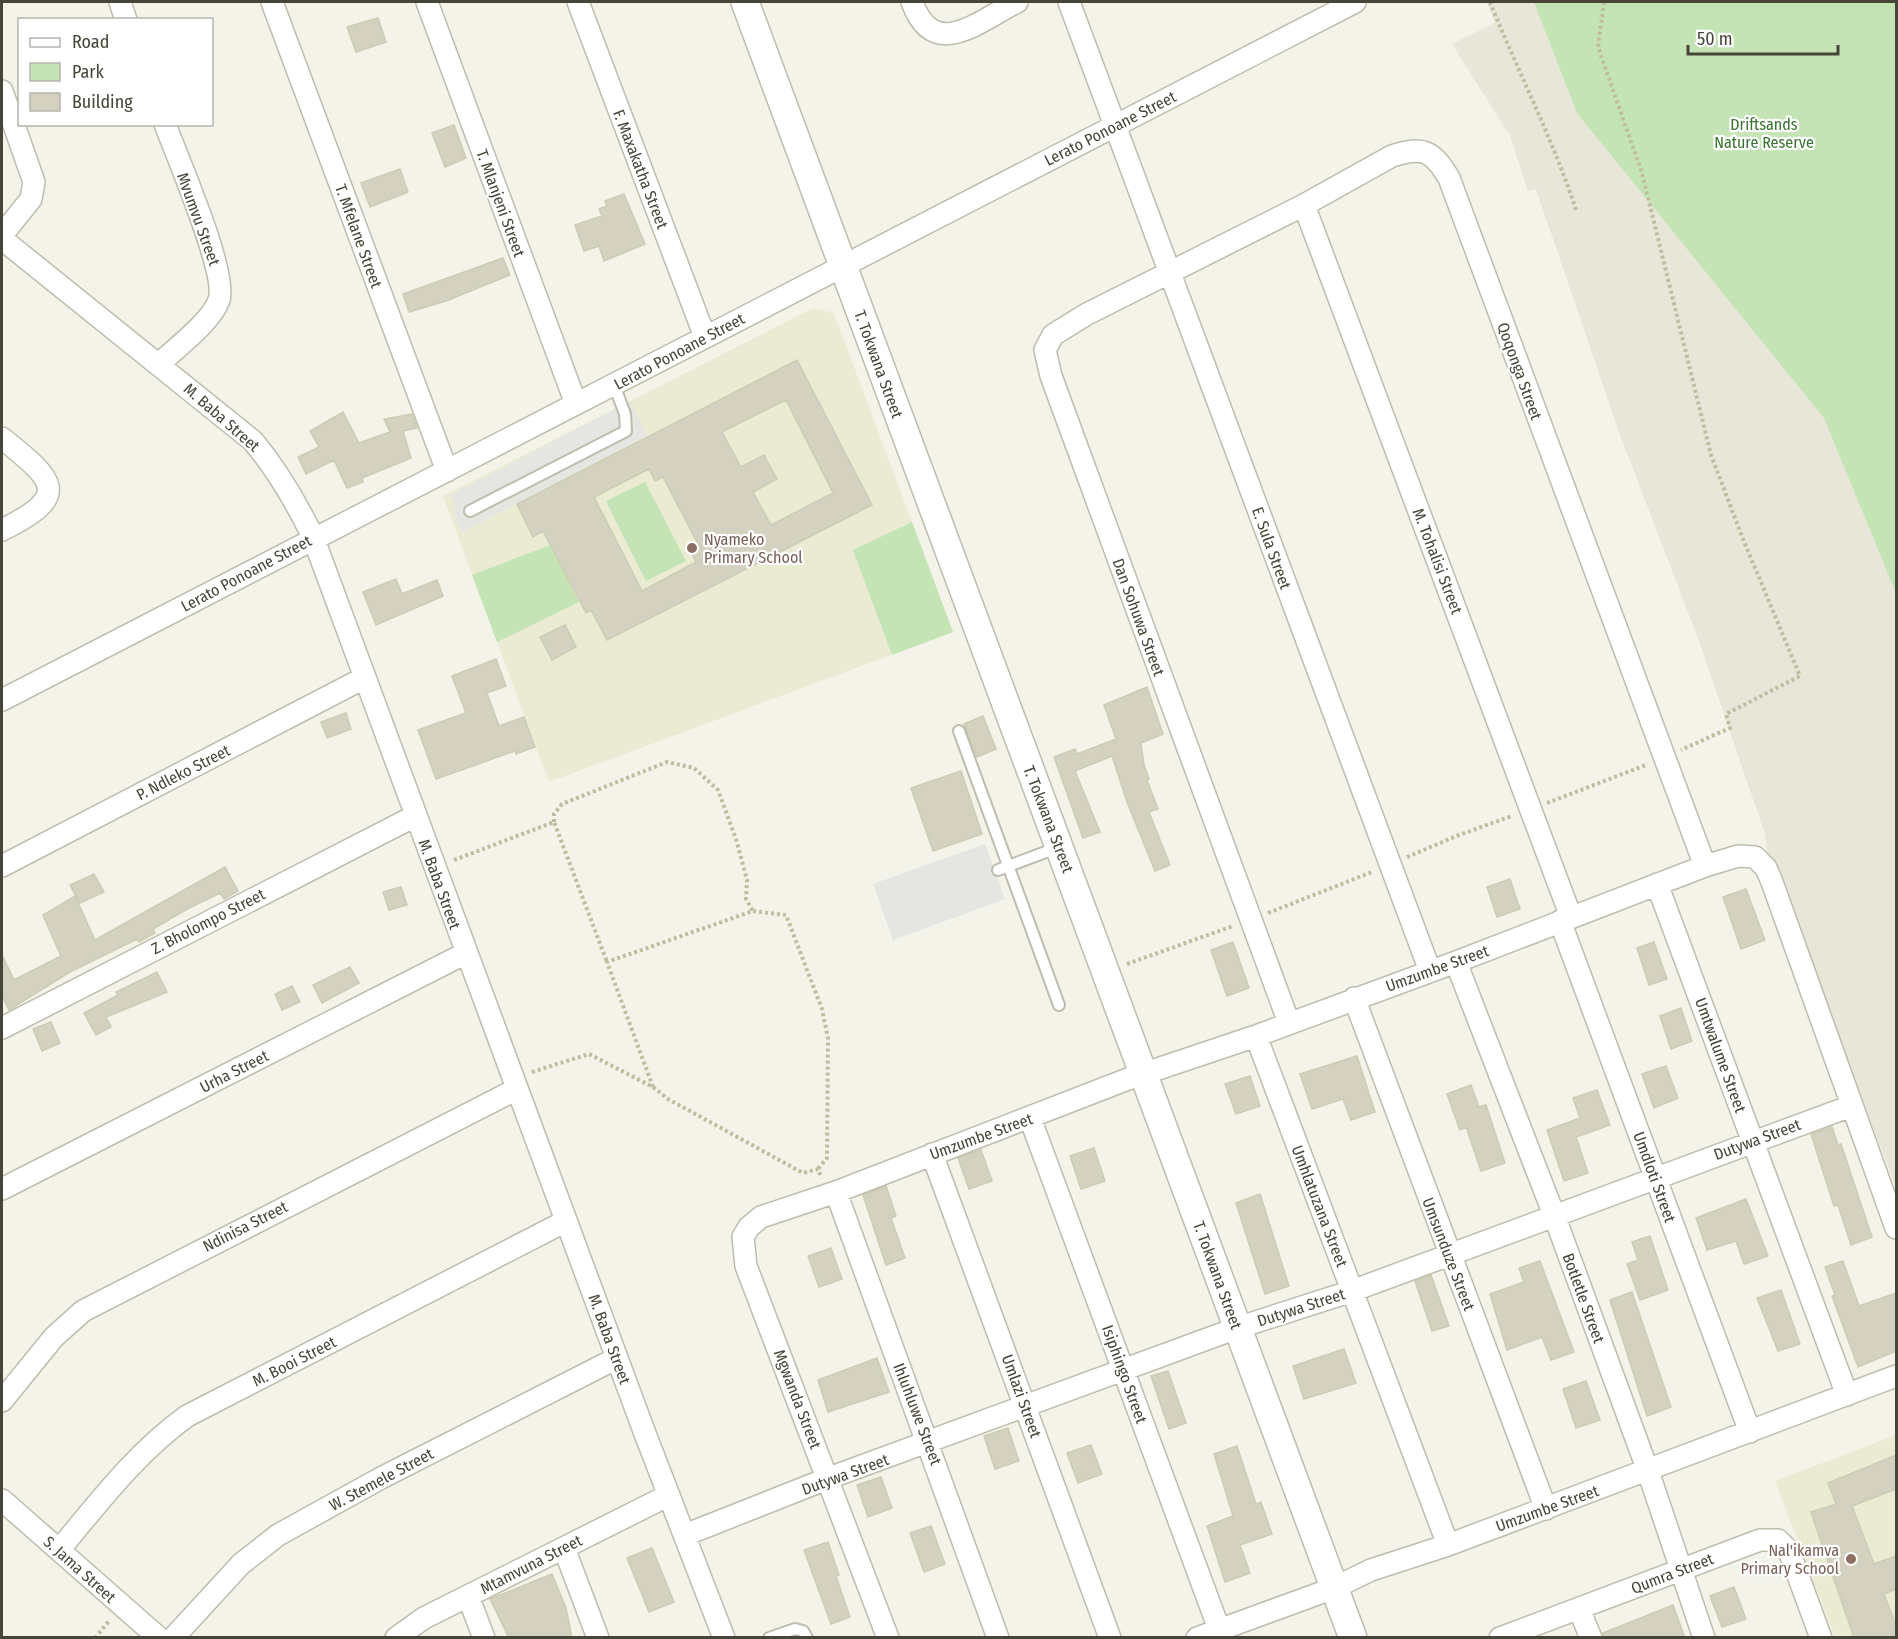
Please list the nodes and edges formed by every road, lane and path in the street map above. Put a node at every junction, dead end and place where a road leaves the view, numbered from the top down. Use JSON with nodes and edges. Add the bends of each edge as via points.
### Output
{"nodes":[{"id":1,"x":120,"y":2,"type":"edge"},
{"id":2,"x":272,"y":2,"type":"edge"},
{"id":3,"x":427,"y":2,"type":"edge"},
{"id":4,"x":578,"y":2,"type":"edge"},
{"id":5,"x":745,"y":2,"type":"edge"},
{"id":6,"x":912,"y":2,"type":"edge"},
{"id":7,"x":1017,"y":2,"type":"edge"},
{"id":8,"x":1069,"y":2,"type":"edge"},
{"id":9,"x":1355,"y":2,"type":"edge"},
{"id":10,"x":1490,"y":2,"type":"edge"},
{"id":11,"x":1604,"y":2,"type":"edge"},
{"id":12,"x":125,"y":18,"type":"edge"},
{"id":13,"x":2,"y":91,"type":"edge"},
{"id":14,"x":166,"y":126,"type":"edge"},
{"id":15,"x":1114,"y":126,"type":"junction"},
{"id":16,"x":1304,"y":205,"type":"junction"},
{"id":17,"x":1576,"y":210,"type":"dead end"},
{"id":18,"x":2,"y":237,"type":"edge"},
{"id":19,"x":843,"y":266,"type":"junction"},
{"id":20,"x":1169,"y":272,"type":"junction"},
{"id":21,"x":705,"y":337,"type":"junction"},
{"id":22,"x":159,"y":364,"type":"junction"},
{"id":23,"x":614,"y":385,"type":"junction"},
{"id":24,"x":576,"y":404,"type":"junction"},
{"id":25,"x":2,"y":438,"type":"edge"},
{"id":26,"x":447,"y":471,"type":"junction"},
{"id":27,"x":470,"y":511,"type":"dead end"},
{"id":28,"x":2,"y":530,"type":"edge"},
{"id":29,"x":313,"y":537,"type":"junction"},
{"id":30,"x":364,"y":678,"type":"junction"},
{"id":31,"x":2,"y":700,"type":"edge"},
{"id":32,"x":960,"y":731,"type":"dead end"},
{"id":33,"x":1664,"y":758,"type":"junction"},
{"id":34,"x":415,"y":816,"type":"junction"},
{"id":35,"x":554,"y":822,"type":"junction"},
{"id":36,"x":1060,"y":847,"type":"junction"},
{"id":37,"x":431,"y":860,"type":"junction"},
{"id":38,"x":2,"y":866,"type":"edge"},
{"id":39,"x":1705,"y":866,"type":"junction"},
{"id":40,"x":1003,"y":868,"type":"junction"},
{"id":41,"x":1657,"y":884,"type":"junction"},
{"id":42,"x":753,"y":912,"type":"junction"},
{"id":43,"x":1565,"y":919,"type":"junction"},
{"id":44,"x":466,"y":953,"type":"junction"},
{"id":45,"x":607,"y":962,"type":"junction"},
{"id":46,"x":1456,"y":962,"type":"junction"},
{"id":47,"x":1430,"y":971,"type":"junction"},
{"id":48,"x":1354,"y":998,"type":"junction"},
{"id":49,"x":1059,"y":1005,"type":"dead end"},
{"id":50,"x":1288,"y":1023,"type":"junction"},
{"id":51,"x":2,"y":1028,"type":"edge"},
{"id":52,"x":1256,"y":1036,"type":"junction"},
{"id":53,"x":1144,"y":1074,"type":"junction"},
{"id":54,"x":515,"y":1083,"type":"junction"},
{"id":55,"x":653,"y":1087,"type":"junction"},
{"id":56,"x":1851,"y":1106,"type":"junction"},
{"id":57,"x":1030,"y":1118,"type":"junction"},
{"id":58,"x":1752,"y":1140,"type":"junction"},
{"id":59,"x":932,"y":1154,"type":"junction"},
{"id":60,"x":818,"y":1169,"type":"junction"},
{"id":61,"x":1655,"y":1177,"type":"junction"},
{"id":62,"x":2,"y":1189,"type":"edge"},
{"id":63,"x":832,"y":1193,"type":"junction"},
{"id":64,"x":1554,"y":1215,"type":"junction"},
{"id":65,"x":566,"y":1221,"type":"junction"},
{"id":66,"x":748,"y":1227,"type":"joint"},
{"id":67,"x":1896,"y":1228,"type":"edge"},
{"id":68,"x":1449,"y":1254,"type":"junction"},
{"id":69,"x":1352,"y":1290,"type":"junction"},
{"id":70,"x":1237,"y":1328,"type":"junction"},
{"id":71,"x":617,"y":1358,"type":"junction"},
{"id":72,"x":1123,"y":1370,"type":"junction"},
{"id":73,"x":1896,"y":1377,"type":"edge"},
{"id":74,"x":1847,"y":1395,"type":"junction"},
{"id":75,"x":2,"y":1401,"type":"edge"},
{"id":76,"x":1026,"y":1407,"type":"junction"},
{"id":77,"x":1750,"y":1432,"type":"junction"},
{"id":78,"x":929,"y":1443,"type":"junction"},
{"id":79,"x":1648,"y":1471,"type":"junction"},
{"id":80,"x":829,"y":1478,"type":"junction"},
{"id":81,"x":669,"y":1495,"type":"junction"},
{"id":82,"x":2,"y":1500,"type":"edge"},
{"id":83,"x":1546,"y":1509,"type":"junction"},
{"id":84,"x":685,"y":1535,"type":"junction"},
{"id":85,"x":1448,"y":1545,"type":"junction"},
{"id":86,"x":564,"y":1548,"type":"junction"},
{"id":87,"x":59,"y":1550,"type":"junction"},
{"id":88,"x":1679,"y":1570,"type":"junction"},
{"id":89,"x":1334,"y":1588,"type":"junction"},
{"id":90,"x":468,"y":1596,"type":"junction"},
{"id":91,"x":1579,"y":1609,"type":"junction"},
{"id":92,"x":1219,"y":1629,"type":"junction"},
{"id":93,"x":159,"y":1638,"type":"edge"},
{"id":94,"x":172,"y":1638,"type":"edge"},
{"id":95,"x":396,"y":1638,"type":"edge"},
{"id":96,"x":484,"y":1638,"type":"edge"},
{"id":97,"x":598,"y":1638,"type":"edge"},
{"id":98,"x":724,"y":1638,"type":"edge"},
{"id":99,"x":769,"y":1638,"type":"edge"},
{"id":100,"x":807,"y":1638,"type":"edge"},
{"id":101,"x":888,"y":1638,"type":"edge"},
{"id":102,"x":998,"y":1638,"type":"edge"},
{"id":103,"x":1110,"y":1638,"type":"edge"},
{"id":104,"x":1197,"y":1638,"type":"edge"},
{"id":105,"x":1353,"y":1638,"type":"edge"},
{"id":106,"x":1500,"y":1638,"type":"edge"},
{"id":107,"x":1591,"y":1638,"type":"edge"},
{"id":108,"x":1704,"y":1638,"type":"edge"},
{"id":109,"x":1821,"y":1638,"type":"edge"}],
"edges":[{"from":1,"to":12,"type":"street"},
{"from":2,"to":26,"type":"street","name":"T. Mfelane Street"},
{"from":3,"to":24,"type":"street","name":"T. Mlanjeni Street"},
{"from":4,"to":21,"type":"street","name":"F. Maxakatha Street"},
{"from":5,"to":19,"type":"street","name":"T. Tokwana Street"},
{"from":6,"to":7,"type":"street","via":[[924,27],[950,34]]},
{"from":8,"to":15,"type":"street","name":"E. Sula Street"},
{"from":9,"to":15,"type":"street","name":"Lerato Ponoane Street"},
{"from":10,"to":17,"type":"path","via":[[1560,159]]},
{"from":11,"to":33,"type":"path","via":[[1598,47],[1642,173],[1711,454],[1800,676],[1726,714],[1730,728]]},
{"from":13,"to":18,"type":"street","via":[[34,182],[27,205]]},
{"from":14,"to":22,"type":"street","name":"Mvumvu Street","via":[[217,266],[220,293],[213,312]]},
{"from":15,"to":19,"type":"street","name":"Lerato Ponoane Street"},
{"from":15,"to":20,"type":"street","name":"E. Sula Street"},
{"from":16,"to":20,"type":"street","name":"Qoqonga Street"},
{"from":16,"to":33,"type":"street","name":"Qoqonga Street","via":[[1407,151],[1433,154],[1441,164]]},
{"from":16,"to":43,"type":"street","name":"M. Tohalisi Street"},
{"from":18,"to":22,"type":"street","name":"M. Baba Street"},
{"from":19,"to":21,"type":"street","name":"Lerato Ponoane Street"},
{"from":19,"to":36,"type":"street","name":"T. Tokwana Street"},
{"from":20,"to":47,"type":"street","name":"E. Sula Street"},
{"from":20,"to":50,"type":"street","name":"Dan Sohuwa Street","via":[[1053,335],[1046,342],[1046,361]]},
{"from":21,"to":23,"type":"street","name":"Lerato Ponoane Street"},
{"from":22,"to":29,"type":"street","name":"M. Baba Street","via":[[253,441],[289,489]]},
{"from":23,"to":24,"type":"street","name":"Lerato Ponoane Street"},
{"from":23,"to":27,"type":"lane","via":[[625,414],[626,431]]},
{"from":24,"to":26,"type":"street","name":"Lerato Ponoane Street"},
{"from":25,"to":28,"type":"street","via":[[42,471],[48,495],[44,505],[30,516]]},
{"from":26,"to":29,"type":"street","name":"Lerato Ponoane Street"},
{"from":29,"to":30,"type":"street","name":"M. Baba Street"},
{"from":29,"to":31,"type":"street","name":"Lerato Ponoane Street"},
{"from":30,"to":34,"type":"street","name":"M. Baba Street"},
{"from":30,"to":38,"type":"street","name":"P. Ndleko Street"},
{"from":32,"to":40,"type":"lane"},
{"from":33,"to":39,"type":"street","name":"Qoqonga Street"},
{"from":34,"to":37,"type":"street","name":"M. Baba Street"},
{"from":34,"to":51,"type":"street","name":"Z. Bholompo Street"},
{"from":35,"to":37,"type":"path","via":[[453,860]]},
{"from":35,"to":42,"type":"path","via":[[554,814],[562,804],[667,762],[694,768],[718,790],[736,839],[747,880],[746,899]]},
{"from":35,"to":45,"type":"path"},
{"from":36,"to":40,"type":"lane"},
{"from":36,"to":53,"type":"street","name":"T. Tokwana Street"},
{"from":37,"to":44,"type":"street","name":"M. Baba Street"},
{"from":39,"to":41,"type":"street","name":"Umzumbe Street"},
{"from":39,"to":56,"type":"street","name":"Umzumbe Street","via":[[1738,856],[1755,857],[1766,868]]},
{"from":40,"to":49,"type":"lane"},
{"from":41,"to":43,"type":"street","name":"Umzumbe Street"},
{"from":41,"to":58,"type":"street","name":"Umtwalume Street"},
{"from":42,"to":45,"type":"path"},
{"from":42,"to":60,"type":"path","via":[[786,915],[822,1009],[828,1038],[828,1125],[827,1158]]},
{"from":43,"to":46,"type":"street","name":"Umzumbe Street"},
{"from":43,"to":61,"type":"street","name":"Umdloti Street"},
{"from":44,"to":54,"type":"street","name":"M. Baba Street"},
{"from":44,"to":62,"type":"street","name":"Urha Street"},
{"from":45,"to":55,"type":"path"},
{"from":46,"to":47,"type":"street","name":"Umzumbe Street"},
{"from":46,"to":64,"type":"street","name":"Botletle Street"},
{"from":47,"to":48,"type":"street","name":"Umzumbe Street"},
{"from":48,"to":50,"type":"street","name":"Umzumbe Street"},
{"from":48,"to":68,"type":"street","name":"Umsunduze Street"},
{"from":50,"to":52,"type":"street","name":"Umzumbe Street"},
{"from":52,"to":53,"type":"street","name":"Umzumbe Street"},
{"from":52,"to":69,"type":"street","name":"Umhlatuzana Street"},
{"from":53,"to":57,"type":"street","name":"Umzumbe Street"},
{"from":53,"to":70,"type":"street","name":"T. Tokwana Street"},
{"from":54,"to":55,"type":"path","via":[[589,1054]]},
{"from":54,"to":65,"type":"street","name":"M. Baba Street"},
{"from":54,"to":75,"type":"street","name":"Ndinisa Street","via":[[83,1311],[54,1337]]},
{"from":55,"to":60,"type":"path","via":[[803,1173]]},
{"from":56,"to":58,"type":"street","name":"Dutywa Street"},
{"from":56,"to":67,"type":"street","name":"Umzumbe Street"},
{"from":57,"to":59,"type":"street","name":"Umzumbe Street"},
{"from":57,"to":72,"type":"street","name":"Isiphingo Street"},
{"from":58,"to":61,"type":"street","name":"Dutywa Street"},
{"from":58,"to":74,"type":"street","name":"Umtwalume Street"},
{"from":59,"to":63,"type":"street","name":"Umzumbe Street"},
{"from":59,"to":76,"type":"street","name":"Umlazi Street"},
{"from":60,"to":63,"type":"path"},
{"from":61,"to":64,"type":"street","name":"Dutywa Street"},
{"from":61,"to":77,"type":"street","name":"Umdloti Street"},
{"from":63,"to":66,"type":"street","name":"Umzumbe Street","via":[[761,1216]]},
{"from":63,"to":78,"type":"street","name":"Ihluhluwe Street"},
{"from":64,"to":68,"type":"street","name":"Dutywa Street"},
{"from":64,"to":79,"type":"street","name":"Botletle Street"},
{"from":65,"to":71,"type":"street","name":"M. Baba Street"},
{"from":65,"to":87,"type":"street","name":"M. Booi Street","via":[[187,1416],[159,1436],[124,1472]]},
{"from":66,"to":80,"type":"street","name":"Mgwanda Street","via":[[743,1243],[746,1266]]},
{"from":68,"to":69,"type":"street","name":"Dutywa Street"},
{"from":68,"to":83,"type":"street","name":"Umsunduze Street"},
{"from":69,"to":70,"type":"street","name":"Dutywa Street"},
{"from":69,"to":85,"type":"street","name":"Umhlatuzana Street"},
{"from":70,"to":72,"type":"street","name":"Dutywa Street"},
{"from":70,"to":89,"type":"street","name":"T. Tokwana Street"},
{"from":71,"to":81,"type":"street","name":"M. Baba Street"},
{"from":71,"to":94,"type":"street","name":"W. Stemele Street","via":[[278,1535],[241,1564]]},
{"from":72,"to":76,"type":"street","name":"Dutywa Street"},
{"from":72,"to":92,"type":"street","name":"Isiphingo Street"},
{"from":73,"to":74,"type":"street","name":"Umzumbe Street"},
{"from":74,"to":77,"type":"street","name":"Umzumbe Street"},
{"from":76,"to":78,"type":"street","name":"Dutywa Street"},
{"from":76,"to":103,"type":"street","name":"Umlazi Street"},
{"from":77,"to":79,"type":"street","name":"Umzumbe Street"},
{"from":78,"to":80,"type":"street","name":"Dutywa Street"},
{"from":78,"to":102,"type":"street","name":"Ihluhluwe Street"},
{"from":79,"to":83,"type":"street","name":"Umzumbe Street"},
{"from":79,"to":88,"type":"street","name":"Botletle Street"},
{"from":80,"to":84,"type":"street","name":"Dutywa Street"},
{"from":80,"to":101,"type":"street","name":"Mgwanda Street"},
{"from":81,"to":84,"type":"street","name":"M. Baba Street"},
{"from":81,"to":86,"type":"street","name":"Mtamvuna Street"},
{"from":82,"to":87,"type":"street","name":"S. Jama Street"},
{"from":83,"to":85,"type":"street","name":"Umzumbe Street"},
{"from":84,"to":98,"type":"street","name":"M. Baba Street"},
{"from":85,"to":89,"type":"street","name":"Umzumbe Street","via":[[1371,1570]]},
{"from":86,"to":90,"type":"street","name":"Mtamvuna Street"},
{"from":86,"to":97,"type":"street"},
{"from":87,"to":93,"type":"street","name":"S. Jama Street"},
{"from":88,"to":91,"type":"street","name":"Qumra Street"},
{"from":88,"to":108,"type":"street","name":"Botletle Street"},
{"from":88,"to":109,"type":"street","name":"Qumra Street","via":[[1760,1540],[1778,1540],[1789,1551]]},
{"from":89,"to":92,"type":"street","name":"Umzumbe Street"},
{"from":89,"to":105,"type":"street","name":"T. Tokwana Street"},
{"from":90,"to":95,"type":"street","name":"Mtamvuna Street","via":[[424,1618]]},
{"from":90,"to":96,"type":"street"},
{"from":91,"to":106,"type":"street","name":"Qumra Street"},
{"from":91,"to":107,"type":"street"},
{"from":92,"to":104,"type":"street","name":"Umzumbe Street"},
{"from":99,"to":100,"type":"lane","via":[[795,1629],[803,1631]]}]}
